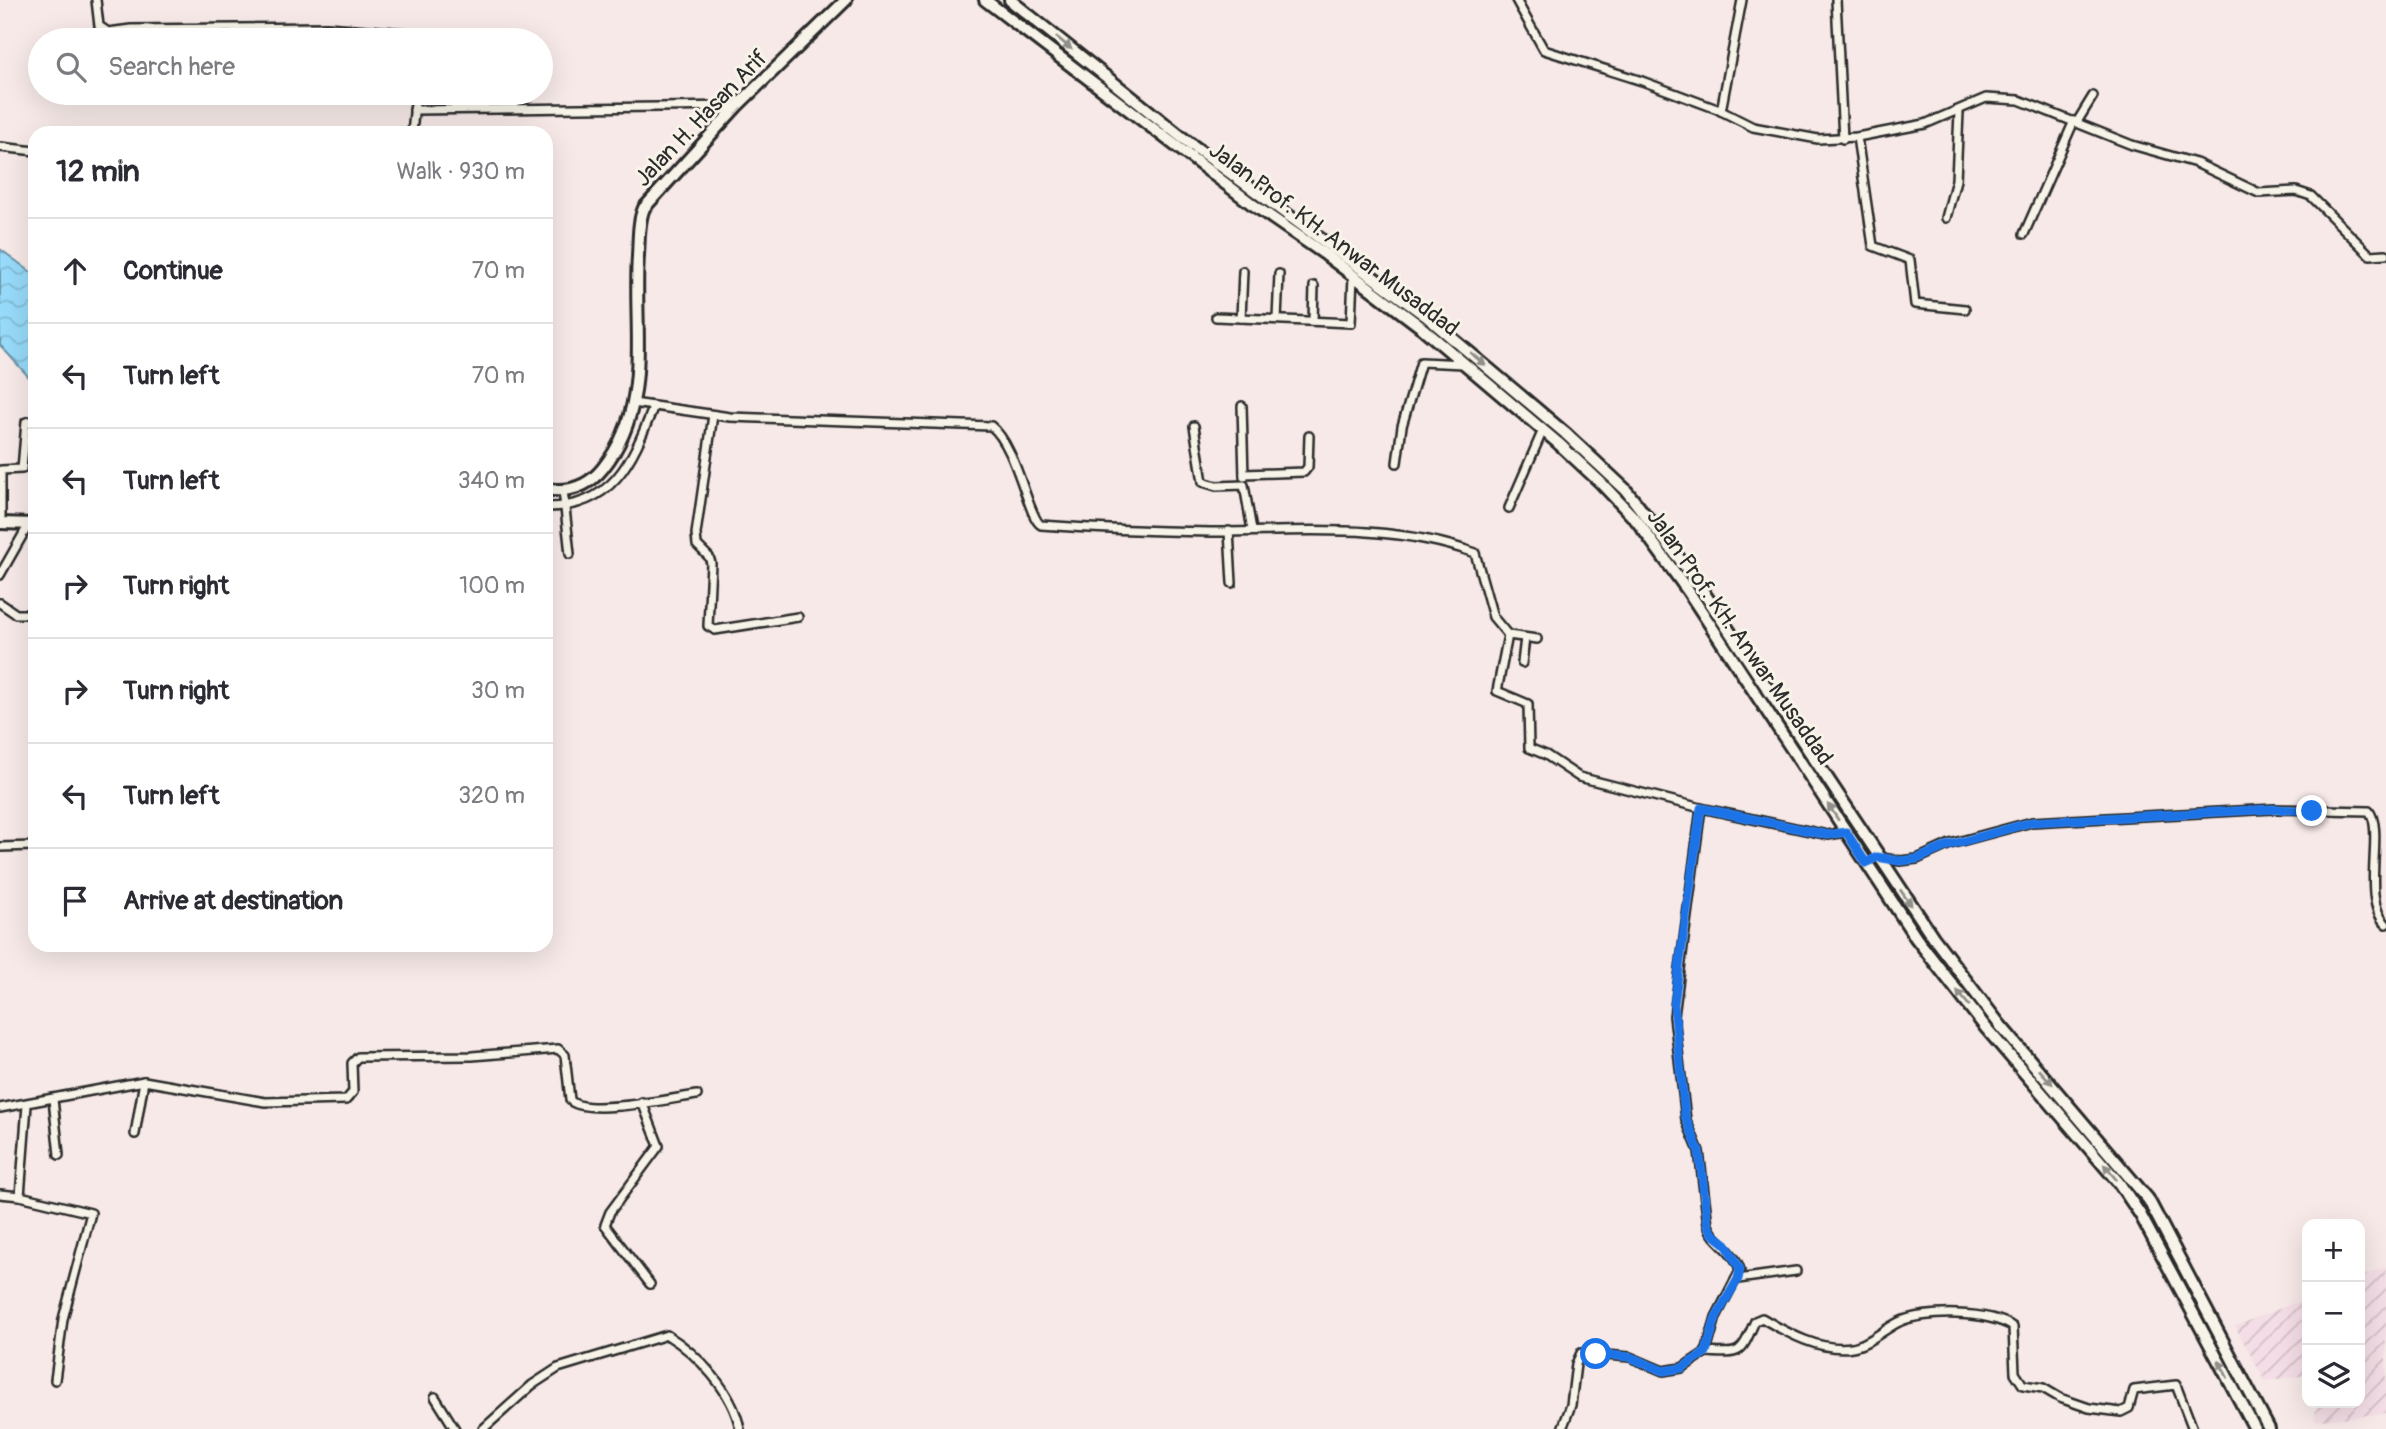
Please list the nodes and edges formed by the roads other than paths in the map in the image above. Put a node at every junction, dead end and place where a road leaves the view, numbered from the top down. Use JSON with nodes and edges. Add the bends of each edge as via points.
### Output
{"nodes":[{"id":1,"x":96,"y":0,"type":"edge"},
{"id":2,"x":846,"y":0,"type":"edge"},
{"id":3,"x":985,"y":0,"type":"edge"},
{"id":4,"x":1010,"y":0,"type":"edge"},
{"id":5,"x":1517,"y":0,"type":"edge"},
{"id":6,"x":1742,"y":0,"type":"edge"},
{"id":7,"x":1836,"y":0,"type":"edge"},
{"id":8,"x":102,"y":28,"type":"edge"},
{"id":9,"x":229,"y":28,"type":"edge"},
{"id":10,"x":342,"y":28,"type":"edge"},
{"id":11,"x":2093,"y":96,"type":"dead end"},
{"id":12,"x":415,"y":105,"type":"edge"},
{"id":13,"x":737,"y":106,"type":"junction"},
{"id":14,"x":414,"y":110,"type":"junction"},
{"id":15,"x":1721,"y":111,"type":"junction"},
{"id":16,"x":1959,"y":112,"type":"junction"},
{"id":17,"x":2078,"y":120,"type":"junction"},
{"id":18,"x":412,"y":126,"type":"edge"},
{"id":19,"x":1857,"y":137,"type":"junction"},
{"id":20,"x":1843,"y":139,"type":"junction"},
{"id":21,"x":0,"y":147,"type":"edge"},
{"id":22,"x":28,"y":150,"type":"edge"},
{"id":23,"x":1946,"y":218,"type":"dead end"},
{"id":24,"x":2024,"y":234,"type":"dead end"},
{"id":25,"x":2384,"y":254,"type":"edge"},
{"id":26,"x":1243,"y":271,"type":"dead end"},
{"id":27,"x":1279,"y":274,"type":"dead end"},
{"id":28,"x":1353,"y":276,"type":"junction"},
{"id":29,"x":1314,"y":286,"type":"dead end"},
{"id":30,"x":1965,"y":309,"type":"dead end"},
{"id":31,"x":1216,"y":317,"type":"dead end"},
{"id":32,"x":1241,"y":318,"type":"junction"},
{"id":33,"x":1277,"y":320,"type":"junction"},
{"id":34,"x":1313,"y":321,"type":"junction"},
{"id":35,"x":1465,"y":364,"type":"junction"},
{"id":36,"x":1501,"y":387,"type":"junction"},
{"id":37,"x":636,"y":404,"type":"junction"},
{"id":38,"x":1242,"y":406,"type":"dead end"},
{"id":39,"x":650,"y":407,"type":"junction"},
{"id":40,"x":713,"y":415,"type":"junction"},
{"id":41,"x":28,"y":421,"type":"edge"},
{"id":42,"x":1194,"y":426,"type":"dead end"},
{"id":43,"x":1544,"y":430,"type":"junction"},
{"id":44,"x":1309,"y":436,"type":"dead end"},
{"id":45,"x":1397,"y":463,"type":"dead end"},
{"id":46,"x":1,"y":470,"type":"edge"},
{"id":47,"x":1244,"y":474,"type":"junction"},
{"id":48,"x":1613,"y":477,"type":"junction"},
{"id":49,"x":1601,"y":483,"type":"junction"},
{"id":50,"x":1244,"y":485,"type":"junction"},
{"id":51,"x":553,"y":493,"type":"edge"},
{"id":52,"x":564,"y":499,"type":"junction"},
{"id":53,"x":553,"y":504,"type":"edge"},
{"id":54,"x":1509,"y":509,"type":"dead end"},
{"id":55,"x":1,"y":523,"type":"edge"},
{"id":56,"x":28,"y":524,"type":"edge"},
{"id":57,"x":28,"y":530,"type":"edge"},
{"id":58,"x":1252,"y":530,"type":"junction"},
{"id":59,"x":1229,"y":531,"type":"junction"},
{"id":60,"x":570,"y":554,"type":"dead end"},
{"id":61,"x":0,"y":575,"type":"edge"},
{"id":62,"x":1233,"y":583,"type":"dead end"},
{"id":63,"x":0,"y":603,"type":"edge"},
{"id":64,"x":28,"y":614,"type":"edge"},
{"id":65,"x":798,"y":617,"type":"dead end"},
{"id":66,"x":1508,"y":635,"type":"junction"},
{"id":67,"x":1525,"y":638,"type":"junction"},
{"id":68,"x":1537,"y":639,"type":"dead end"},
{"id":69,"x":1522,"y":663,"type":"dead end"},
{"id":70,"x":1801,"y":751,"type":"junction"},
{"id":71,"x":1701,"y":808,"type":"junction"},
{"id":72,"x":1846,"y":832,"type":"junction"},
{"id":73,"x":28,"y":846,"type":"edge"},
{"id":74,"x":0,"y":847,"type":"edge"},
{"id":75,"x":1877,"y":857,"type":"junction"},
{"id":76,"x":1866,"y":863,"type":"junction"},
{"id":77,"x":2386,"y":924,"type":"edge"},
{"id":78,"x":144,"y":1081,"type":"junction"},
{"id":79,"x":697,"y":1095,"type":"dead end"},
{"id":80,"x":53,"y":1099,"type":"junction"},
{"id":81,"x":642,"y":1102,"type":"junction"},
{"id":82,"x":27,"y":1104,"type":"junction"},
{"id":83,"x":0,"y":1108,"type":"edge"},
{"id":84,"x":135,"y":1133,"type":"dead end"},
{"id":85,"x":59,"y":1155,"type":"dead end"},
{"id":86,"x":0,"y":1194,"type":"edge"},
{"id":87,"x":20,"y":1196,"type":"junction"},
{"id":88,"x":1796,"y":1271,"type":"dead end"},
{"id":89,"x":1738,"y":1279,"type":"junction"},
{"id":90,"x":650,"y":1284,"type":"dead end"},
{"id":91,"x":2211,"y":1316,"type":"junction"},
{"id":92,"x":2199,"y":1322,"type":"junction"},
{"id":93,"x":1706,"y":1352,"type":"junction"},
{"id":94,"x":55,"y":1380,"type":"dead end"},
{"id":95,"x":435,"y":1397,"type":"dead end"},
{"id":96,"x":455,"y":1429,"type":"edge"},
{"id":97,"x":483,"y":1429,"type":"edge"},
{"id":98,"x":740,"y":1429,"type":"edge"},
{"id":99,"x":1562,"y":1429,"type":"edge"},
{"id":100,"x":2193,"y":1429,"type":"edge"},
{"id":101,"x":2255,"y":1429,"type":"edge"},
{"id":102,"x":2269,"y":1429,"type":"edge"}],
"edges":[{"from":1,"to":8,"type":"street"},
{"from":2,"to":13,"type":"street","name":"Jalan H. Hasan Arif"},
{"from":3,"to":28,"type":"street","name":"Jalan Prof. KH. Anwar Musaddad","via":[[1219,180]]},
{"from":4,"to":36,"type":"street","name":"Jalan Prof. KH. Anwar Musaddad","one_way":true,"via":[[1184,139],[1401,296]]},
{"from":5,"to":15,"type":"street","via":[[1544,50]]},
{"from":6,"to":15,"type":"street"},
{"from":7,"to":20,"type":"street"},
{"from":9,"to":10,"type":"street"},
{"from":11,"to":17,"type":"street"},
{"from":12,"to":14,"type":"street"},
{"from":13,"to":14,"type":"street"},
{"from":13,"to":37,"type":"street","name":"Jalan H. Hasan Arif","via":[[643,210],[637,264],[640,352]]},
{"from":14,"to":18,"type":"street"},
{"from":15,"to":20,"type":"street","via":[[1767,131]]},
{"from":16,"to":17,"type":"street","via":[[1979,100],[1999,97]]},
{"from":16,"to":19,"type":"street","via":[[1925,124]]},
{"from":16,"to":23,"type":"street","via":[[1956,180]]},
{"from":17,"to":24,"type":"street"},
{"from":17,"to":25,"type":"street","via":[[2132,145],[2196,163],[2259,193],[2296,191],[2311,196],[2372,256]]},
{"from":19,"to":20,"type":"street"},
{"from":19,"to":30,"type":"street","via":[[1873,246],[1910,260],[1915,304]]},
{"from":21,"to":22,"type":"street"},
{"from":26,"to":32,"type":"street"},
{"from":27,"to":33,"type":"street"},
{"from":28,"to":34,"type":"street","via":[[1351,323]]},
{"from":28,"to":35,"type":"street","name":"Jalan Prof. KH. Anwar Musaddad"},
{"from":29,"to":34,"type":"street"},
{"from":31,"to":32,"type":"street"},
{"from":32,"to":33,"type":"street"},
{"from":33,"to":34,"type":"street"},
{"from":35,"to":36,"type":"street","name":"Jalan Prof. KH. Anwar Musaddad"},
{"from":35,"to":45,"type":"street","via":[[1421,362],[1402,426]]},
{"from":36,"to":43,"type":"street","name":"Jalan Prof. KH. Anwar Musaddad"},
{"from":36,"to":48,"type":"street","name":"Jalan Prof. KH. Anwar Musaddad"},
{"from":37,"to":39,"type":"street"},
{"from":37,"to":52,"type":"street","name":"Jalan H. Hasan Arif","via":[[608,462]]},
{"from":38,"to":47,"type":"street"},
{"from":39,"to":40,"type":"street"},
{"from":39,"to":52,"type":"street","via":[[640,441],[623,470],[590,501]]},
{"from":40,"to":59,"type":"street","via":[[991,426],[1020,473],[1039,524]]},
{"from":40,"to":65,"type":"street","via":[[696,534],[697,545],[711,563],[708,626],[715,629]]},
{"from":41,"to":46,"type":"street","via":[[22,469]]},
{"from":42,"to":50,"type":"street","via":[[1203,482]]},
{"from":43,"to":49,"type":"street","name":"Jalan Prof. KH. Anwar Musaddad"},
{"from":43,"to":54,"type":"street"},
{"from":44,"to":47,"type":"street","via":[[1306,471]]},
{"from":46,"to":55,"type":"street"},
{"from":47,"to":50,"type":"street"},
{"from":48,"to":49,"type":"street"},
{"from":48,"to":70,"type":"street","name":"Jalan Prof. KH. Anwar Musaddad","via":[[1692,575]]},
{"from":49,"to":70,"type":"street","name":"Jalan Prof. KH. Anwar Musaddad","via":[[1637,522]]},
{"from":50,"to":58,"type":"street"},
{"from":51,"to":52,"type":"street","name":"Jalan H. Hasan Arif"},
{"from":52,"to":53,"type":"street"},
{"from":52,"to":60,"type":"street"},
{"from":55,"to":56,"type":"street"},
{"from":57,"to":61,"type":"street"},
{"from":58,"to":59,"type":"street"},
{"from":58,"to":66,"type":"street","via":[[1374,533],[1473,552],[1493,617]]},
{"from":59,"to":62,"type":"street"},
{"from":63,"to":64,"type":"street","via":[[16,614]]},
{"from":66,"to":67,"type":"street"},
{"from":66,"to":71,"type":"street","via":[[1497,691],[1528,704],[1530,748],[1579,777]]},
{"from":67,"to":68,"type":"street"},
{"from":67,"to":69,"type":"street"},
{"from":72,"to":70,"type":"street","name":"Jalan Prof. KH. Anwar Musaddad","one_way":true},
{"from":70,"to":75,"type":"street","name":"Jalan Prof. KH. Anwar Musaddad"},
{"from":71,"to":72,"type":"street","via":[[1828,835]]},
{"from":71,"to":89,"type":"street","via":[[1675,1023],[1686,1120],[1699,1151],[1708,1225],[1738,1262]]},
{"from":72,"to":76,"type":"street","name":"Jalan Prof. KH. Anwar Musaddad"},
{"from":73,"to":74,"type":"street"},
{"from":75,"to":76,"type":"street"},
{"from":75,"to":77,"type":"street","via":[[1917,859],[2032,822],[2274,809],[2369,811],[2377,906]]},
{"from":75,"to":91,"type":"street","name":"Jalan Prof. KH. Anwar Musaddad","one_way":true,"via":[[2000,1025],[2148,1199]]},
{"from":92,"to":76,"type":"street","name":"Jalan Prof. KH. Anwar Musaddad","one_way":true,"via":[[2126,1193],[1940,970]]},
{"from":78,"to":80,"type":"street"},
{"from":78,"to":81,"type":"street","via":[[265,1102],[346,1100],[352,1095],[352,1063],[358,1057],[472,1056],[558,1049],[565,1055],[573,1104],[604,1107]]},
{"from":78,"to":84,"type":"street"},
{"from":79,"to":81,"type":"street"},
{"from":80,"to":82,"type":"street"},
{"from":80,"to":85,"type":"street"},
{"from":81,"to":90,"type":"street","via":[[659,1146],[605,1225]]},
{"from":82,"to":83,"type":"street"},
{"from":82,"to":87,"type":"street"},
{"from":86,"to":87,"type":"street"},
{"from":87,"to":94,"type":"street","via":[[91,1213],[64,1319]]},
{"from":88,"to":89,"type":"street"},
{"from":89,"to":93,"type":"street","via":[[1716,1317]]},
{"from":91,"to":92,"type":"street"},
{"from":91,"to":102,"type":"street","name":"Jalan Prof. KH. Anwar Musaddad"},
{"from":101,"to":92,"type":"street","name":"Jalan Prof. KH. Anwar Musaddad","one_way":true},
{"from":93,"to":99,"type":"street","via":[[1682,1368],[1663,1371],[1630,1357],[1581,1353]]},
{"from":93,"to":100,"type":"street","via":[[1741,1351],[1759,1319],[1798,1338],[1846,1348],[1900,1321],[1973,1314],[2013,1327],[2015,1373],[2023,1385],[2043,1388],[2073,1404],[2121,1412],[2129,1408],[2133,1391],[2176,1385]]},
{"from":95,"to":96,"type":"street"},
{"from":97,"to":98,"type":"street","via":[[558,1368],[667,1335],[709,1372],[728,1397]]}]}
